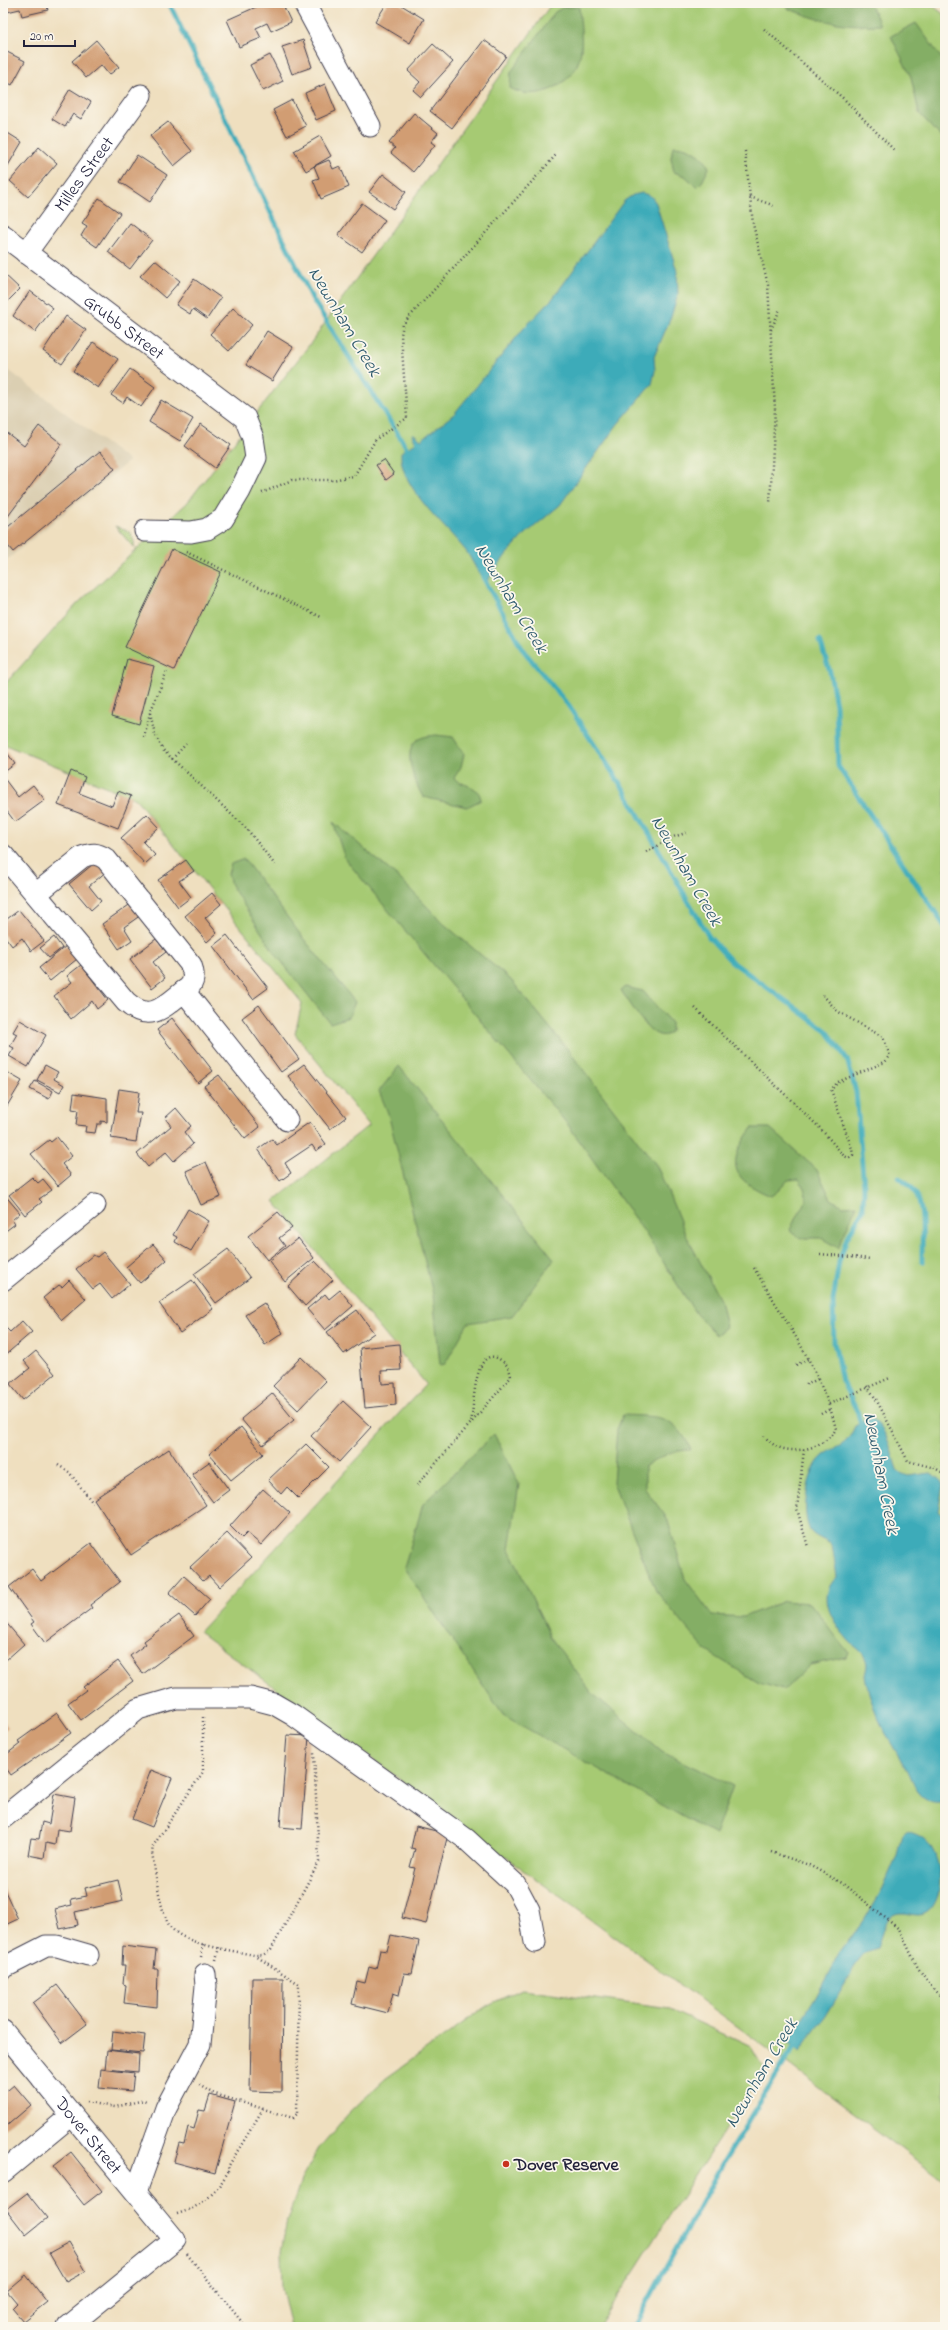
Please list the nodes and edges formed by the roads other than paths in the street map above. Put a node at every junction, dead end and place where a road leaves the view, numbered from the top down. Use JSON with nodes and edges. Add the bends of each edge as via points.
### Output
{"nodes":[{"id":1,"x":304,"y":3,"type":"edge"},
{"id":2,"x":141,"y":95,"type":"dead end"},
{"id":3,"x":370,"y":126,"type":"dead end"},
{"id":4,"x":3,"y":235,"type":"edge"},
{"id":5,"x":26,"y":253,"type":"junction"},
{"id":6,"x":145,"y":531,"type":"dead end"},
{"id":7,"x":3,"y":855,"type":"edge"},
{"id":8,"x":36,"y":894,"type":"junction"},
{"id":9,"x":184,"y":991,"type":"junction"},
{"id":10,"x":287,"y":1120,"type":"dead end"},
{"id":11,"x":95,"y":1206,"type":"dead end"},
{"id":12,"x":3,"y":1280,"type":"edge"},
{"id":13,"x":3,"y":1818,"type":"edge"},
{"id":14,"x":535,"y":1942,"type":"dead end"},
{"id":15,"x":88,"y":1955,"type":"dead end"},
{"id":16,"x":3,"y":1968,"type":"edge"},
{"id":17,"x":205,"y":1974,"type":"dead end"},
{"id":18,"x":3,"y":2031,"type":"edge"},
{"id":19,"x":77,"y":2108,"type":"junction"},
{"id":20,"x":3,"y":2172,"type":"edge"},
{"id":21,"x":136,"y":2192,"type":"junction"},
{"id":22,"x":68,"y":2327,"type":"edge"}],
"edges":[{"from":1,"to":3,"type":"street"},
{"from":2,"to":5,"type":"street","name":"Milles Street"},
{"from":4,"to":5,"type":"street","name":"Grubb Street"},
{"from":5,"to":6,"type":"street","name":"Grubb Street","via":[[245,418],[253,438],[256,458],[223,519],[207,529],[169,533]]},
{"from":7,"to":8,"type":"street"},
{"from":8,"to":9,"type":"street","via":[[126,1002],[137,1011],[157,1011]]},
{"from":8,"to":9,"type":"street","via":[[82,857],[91,853],[106,859],[191,965],[194,981],[191,987]]},
{"from":9,"to":10,"type":"street"},
{"from":11,"to":12,"type":"street"},
{"from":13,"to":14,"type":"street","via":[[138,1709],[176,1698],[250,1698],[274,1704],[466,1839],[515,1884],[529,1910]]},
{"from":15,"to":16,"type":"street","via":[[57,1946],[46,1946]]},
{"from":17,"to":21,"type":"street","via":[[200,2044],[166,2108]]},
{"from":18,"to":19,"type":"street","name":"Dover Street"},
{"from":19,"to":20,"type":"street"},
{"from":19,"to":21,"type":"street","name":"Dover Street"},
{"from":21,"to":22,"type":"street","name":"Dover Street","via":[[175,2240]]}]}
